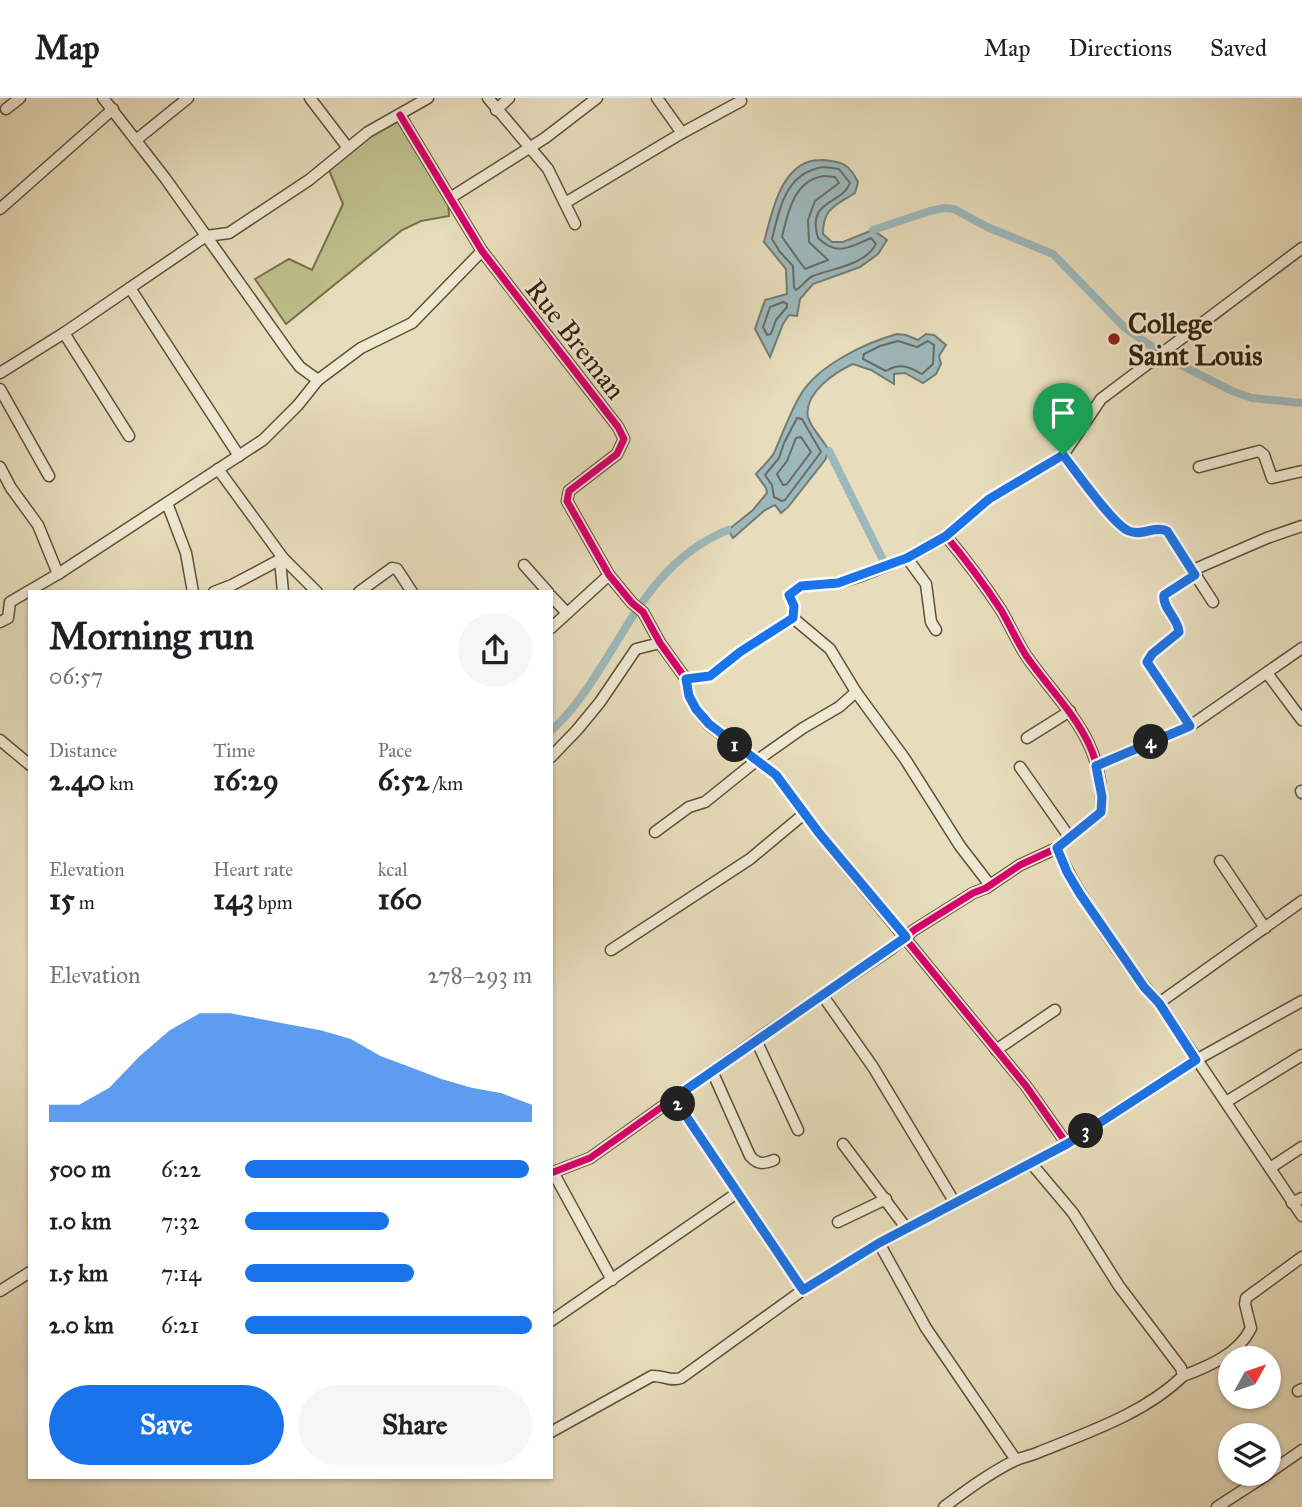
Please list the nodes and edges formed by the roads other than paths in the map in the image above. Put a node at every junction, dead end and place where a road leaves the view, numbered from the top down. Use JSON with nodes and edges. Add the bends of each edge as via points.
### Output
{"nodes":[{"id":1,"x":20,"y":98,"type":"edge"},
{"id":2,"x":103,"y":98,"type":"edge"},
{"id":3,"x":188,"y":98,"type":"edge"},
{"id":4,"x":310,"y":98,"type":"edge"},
{"id":5,"x":428,"y":98,"type":"edge"},
{"id":6,"x":488,"y":98,"type":"edge"},
{"id":7,"x":509,"y":98,"type":"edge"},
{"id":8,"x":597,"y":98,"type":"edge"},
{"id":9,"x":657,"y":98,"type":"edge"},
{"id":10,"x":741,"y":101,"type":"dead end"},
{"id":11,"x":6,"y":109,"type":"dead end"},
{"id":12,"x":113,"y":109,"type":"junction"},
{"id":13,"x":496,"y":110,"type":"junction"},
{"id":14,"x":400,"y":115,"type":"junction"},
{"id":15,"x":682,"y":133,"type":"junction"},
{"id":16,"x":136,"y":139,"type":"junction"},
{"id":17,"x":348,"y":148,"type":"junction"},
{"id":18,"x":530,"y":148,"type":"junction"},
{"id":19,"x":450,"y":198,"type":"junction"},
{"id":20,"x":565,"y":203,"type":"junction"},
{"id":21,"x":0,"y":209,"type":"edge"},
{"id":22,"x":575,"y":224,"type":"dead end"},
{"id":23,"x":206,"y":236,"type":"junction"},
{"id":24,"x":1302,"y":248,"type":"edge"},
{"id":25,"x":482,"y":251,"type":"junction"},
{"id":26,"x":130,"y":288,"type":"junction"},
{"id":27,"x":64,"y":333,"type":"junction"},
{"id":28,"x":0,"y":373,"type":"edge"},
{"id":29,"x":318,"y":380,"type":"junction"},
{"id":30,"x":0,"y":389,"type":"edge"},
{"id":31,"x":129,"y":436,"type":"dead end"},
{"id":32,"x":1063,"y":455,"type":"junction"},
{"id":33,"x":239,"y":456,"type":"junction"},
{"id":34,"x":0,"y":467,"type":"edge"},
{"id":35,"x":1199,"y":467,"type":"dead end"},
{"id":36,"x":218,"y":469,"type":"junction"},
{"id":37,"x":1302,"y":471,"type":"edge"},
{"id":38,"x":50,"y":476,"type":"dead end"},
{"id":39,"x":167,"y":503,"type":"junction"},
{"id":40,"x":1302,"y":526,"type":"edge"},
{"id":41,"x":946,"y":536,"type":"junction"},
{"id":42,"x":907,"y":558,"type":"junction"},
{"id":43,"x":282,"y":559,"type":"junction"},
{"id":44,"x":524,"y":565,"type":"dead end"},
{"id":45,"x":1194,"y":573,"type":"junction"},
{"id":46,"x":58,"y":574,"type":"junction"},
{"id":47,"x":609,"y":575,"type":"junction"},
{"id":48,"x":31,"y":590,"type":"edge"},
{"id":49,"x":193,"y":590,"type":"edge"},
{"id":50,"x":218,"y":590,"type":"edge"},
{"id":51,"x":283,"y":590,"type":"edge"},
{"id":52,"x":315,"y":590,"type":"edge"},
{"id":53,"x":362,"y":590,"type":"edge"},
{"id":54,"x":411,"y":590,"type":"edge"},
{"id":55,"x":546,"y":590,"type":"edge"},
{"id":56,"x":28,"y":592,"type":"edge"},
{"id":57,"x":553,"y":598,"type":"edge"},
{"id":58,"x":1213,"y":602,"type":"dead end"},
{"id":59,"x":567,"y":613,"type":"junction"},
{"id":60,"x":793,"y":618,"type":"junction"},
{"id":61,"x":0,"y":622,"type":"edge"},
{"id":62,"x":553,"y":626,"type":"edge"},
{"id":63,"x":936,"y":631,"type":"dead end"},
{"id":64,"x":660,"y":643,"type":"junction"},
{"id":65,"x":1302,"y":648,"type":"edge"},
{"id":66,"x":1267,"y":673,"type":"junction"},
{"id":67,"x":686,"y":679,"type":"junction"},
{"id":68,"x":856,"y":692,"type":"junction"},
{"id":69,"x":1070,"y":711,"type":"junction"},
{"id":70,"x":1302,"y":720,"type":"edge"},
{"id":71,"x":1190,"y":726,"type":"junction"},
{"id":72,"x":1027,"y":738,"type":"dead end"},
{"id":73,"x":0,"y":740,"type":"edge"},
{"id":74,"x":553,"y":755,"type":"edge"},
{"id":75,"x":756,"y":761,"type":"junction"},
{"id":76,"x":28,"y":763,"type":"edge"},
{"id":77,"x":1096,"y":766,"type":"junction"},
{"id":78,"x":1020,"y":767,"type":"dead end"},
{"id":79,"x":804,"y":814,"type":"junction"},
{"id":80,"x":655,"y":832,"type":"dead end"},
{"id":81,"x":1070,"y":838,"type":"junction"},
{"id":82,"x":1057,"y":848,"type":"junction"},
{"id":83,"x":1220,"y":861,"type":"dead end"},
{"id":84,"x":990,"y":885,"type":"junction"},
{"id":85,"x":1302,"y":901,"type":"edge"},
{"id":86,"x":1265,"y":928,"type":"junction"},
{"id":87,"x":906,"y":937,"type":"junction"},
{"id":88,"x":611,"y":950,"type":"dead end"},
{"id":89,"x":823,"y":996,"type":"junction"},
{"id":90,"x":1302,"y":1001,"type":"edge"},
{"id":91,"x":1159,"y":1003,"type":"junction"},
{"id":92,"x":1055,"y":1010,"type":"dead end"},
{"id":93,"x":756,"y":1040,"type":"junction"},
{"id":94,"x":996,"y":1050,"type":"junction"},
{"id":95,"x":1302,"y":1055,"type":"edge"},
{"id":96,"x":1196,"y":1060,"type":"junction"},
{"id":97,"x":712,"y":1071,"type":"junction"},
{"id":98,"x":674,"y":1098,"type":"junction"},
{"id":99,"x":1226,"y":1102,"type":"junction"},
{"id":100,"x":798,"y":1130,"type":"dead end"},
{"id":101,"x":844,"y":1144,"type":"dead end"},
{"id":102,"x":1067,"y":1144,"type":"junction"},
{"id":103,"x":1302,"y":1147,"type":"edge"},
{"id":104,"x":774,"y":1160,"type":"dead end"},
{"id":105,"x":1031,"y":1163,"type":"junction"},
{"id":106,"x":1270,"y":1168,"type":"junction"},
{"id":107,"x":553,"y":1173,"type":"edge"},
{"id":108,"x":553,"y":1175,"type":"edge"},
{"id":109,"x":737,"y":1193,"type":"junction"},
{"id":110,"x":886,"y":1199,"type":"junction"},
{"id":111,"x":1297,"y":1201,"type":"edge"},
{"id":112,"x":955,"y":1203,"type":"junction"},
{"id":113,"x":1302,"y":1216,"type":"edge"},
{"id":114,"x":838,"y":1222,"type":"dead end"},
{"id":115,"x":907,"y":1229,"type":"junction"},
{"id":116,"x":879,"y":1243,"type":"junction"},
{"id":117,"x":1302,"y":1257,"type":"edge"},
{"id":118,"x":28,"y":1273,"type":"edge"},
{"id":119,"x":612,"y":1280,"type":"junction"},
{"id":120,"x":803,"y":1290,"type":"junction"},
{"id":121,"x":0,"y":1291,"type":"edge"},
{"id":122,"x":553,"y":1320,"type":"edge"},
{"id":123,"x":1183,"y":1376,"type":"junction"},
{"id":124,"x":553,"y":1431,"type":"edge"},
{"id":125,"x":1302,"y":1450,"type":"edge"},
{"id":126,"x":1016,"y":1460,"type":"junction"},
{"id":127,"x":1281,"y":1464,"type":"edge"},
{"id":128,"x":1248,"y":1486,"type":"edge"},
{"id":129,"x":944,"y":1507,"type":"edge"},
{"id":130,"x":1217,"y":1507,"type":"edge"}],
"edges":[{"from":1,"to":11,"type":"street"},
{"from":2,"to":12,"type":"street"},
{"from":3,"to":16,"type":"street"},
{"from":4,"to":17,"type":"street"},
{"from":5,"to":14,"type":"street"},
{"from":6,"to":13,"type":"street"},
{"from":7,"to":13,"type":"street"},
{"from":8,"to":18,"type":"street"},
{"from":9,"to":15,"type":"street"},
{"from":10,"to":15,"type":"street"},
{"from":12,"to":16,"type":"street"},
{"from":12,"to":21,"type":"street"},
{"from":13,"to":18,"type":"street"},
{"from":14,"to":17,"type":"street"},
{"from":14,"to":19,"type":"street","name":"Rue Breman"},
{"from":15,"to":20,"type":"street"},
{"from":16,"to":23,"type":"street"},
{"from":17,"to":23,"type":"street","via":[[229,233]]},
{"from":18,"to":19,"type":"street"},
{"from":18,"to":20,"type":"street","via":[[548,169]]},
{"from":19,"to":25,"type":"street","name":"Rue Breman"},
{"from":20,"to":22,"type":"street"},
{"from":23,"to":26,"type":"street"},
{"from":23,"to":29,"type":"street","via":[[300,367]]},
{"from":24,"to":32,"type":"street","via":[[1101,399]]},
{"from":25,"to":29,"type":"street","via":[[412,323],[361,348]]},
{"from":25,"to":47,"type":"street","name":"Rue Breman","via":[[624,439],[617,454],[569,491],[567,501]]},
{"from":26,"to":27,"type":"street"},
{"from":26,"to":33,"type":"street"},
{"from":27,"to":28,"type":"street"},
{"from":27,"to":31,"type":"street"},
{"from":29,"to":33,"type":"street","via":[[263,440]]},
{"from":30,"to":38,"type":"street"},
{"from":32,"to":41,"type":"street","via":[[989,499]]},
{"from":32,"to":45,"type":"street","via":[[1117,522],[1128,531],[1159,527],[1167,531]]},
{"from":33,"to":36,"type":"street"},
{"from":34,"to":46,"type":"street","via":[[38,524]]},
{"from":35,"to":37,"type":"street","via":[[1259,451],[1272,478]]},
{"from":36,"to":39,"type":"street"},
{"from":36,"to":43,"type":"street"},
{"from":39,"to":46,"type":"street"},
{"from":39,"to":49,"type":"street","via":[[186,553]]},
{"from":40,"to":45,"type":"street"},
{"from":41,"to":42,"type":"street"},
{"from":41,"to":69,"type":"street","via":[[982,581],[1026,655]]},
{"from":42,"to":60,"type":"street","via":[[838,583],[794,589],[789,595]]},
{"from":42,"to":63,"type":"street","via":[[926,584]]},
{"from":43,"to":50,"type":"street"},
{"from":43,"to":51,"type":"street"},
{"from":43,"to":52,"type":"street"},
{"from":44,"to":55,"type":"street"},
{"from":45,"to":58,"type":"street"},
{"from":45,"to":71,"type":"street","via":[[1164,595],[1179,632],[1147,662]]},
{"from":46,"to":48,"type":"street"},
{"from":47,"to":59,"type":"street"},
{"from":47,"to":64,"type":"street","name":"Rue Breman","via":[[643,612]]},
{"from":53,"to":54,"type":"street","via":[[392,568]]},
{"from":56,"to":61,"type":"street","via":[[10,602],[8,618]]},
{"from":57,"to":59,"type":"street"},
{"from":59,"to":62,"type":"street"},
{"from":60,"to":67,"type":"street","via":[[710,676]]},
{"from":60,"to":68,"type":"street","via":[[830,649]]},
{"from":64,"to":67,"type":"street","name":"Rue Breman"},
{"from":64,"to":74,"type":"street","via":[[636,649],[600,702]]},
{"from":65,"to":66,"type":"street"},
{"from":66,"to":70,"type":"street"},
{"from":66,"to":71,"type":"street"},
{"from":67,"to":75,"type":"street","name":"Rue Breman","via":[[696,709]]},
{"from":68,"to":75,"type":"street"},
{"from":68,"to":84,"type":"street"},
{"from":69,"to":72,"type":"street"},
{"from":69,"to":77,"type":"street","via":[[1092,747]]},
{"from":71,"to":77,"type":"street"},
{"from":73,"to":76,"type":"street"},
{"from":75,"to":79,"type":"street","name":"Rue Breman","via":[[776,775]]},
{"from":75,"to":80,"type":"street","via":[[705,802],[689,807]]},
{"from":77,"to":81,"type":"street","via":[[1101,812]]},
{"from":78,"to":81,"type":"street"},
{"from":79,"to":87,"type":"street","name":"Rue Breman"},
{"from":79,"to":88,"type":"street","via":[[750,859]]},
{"from":81,"to":82,"type":"street"},
{"from":82,"to":84,"type":"street","via":[[1020,864]]},
{"from":82,"to":91,"type":"street","via":[[1080,894]]},
{"from":83,"to":86,"type":"street"},
{"from":84,"to":87,"type":"street"},
{"from":85,"to":86,"type":"street"},
{"from":86,"to":91,"type":"street"},
{"from":87,"to":89,"type":"street"},
{"from":87,"to":94,"type":"street","name":"Rue Breman"},
{"from":89,"to":93,"type":"street"},
{"from":89,"to":112,"type":"street","via":[[873,1067]]},
{"from":90,"to":96,"type":"street"},
{"from":91,"to":96,"type":"street"},
{"from":92,"to":94,"type":"street"},
{"from":93,"to":97,"type":"street"},
{"from":93,"to":100,"type":"street"},
{"from":94,"to":102,"type":"street","name":"Rue Breman"},
{"from":95,"to":99,"type":"street"},
{"from":96,"to":99,"type":"street"},
{"from":96,"to":102,"type":"street"},
{"from":97,"to":98,"type":"street"},
{"from":97,"to":104,"type":"street","via":[[750,1157],[755,1163]]},
{"from":98,"to":107,"type":"street","via":[[590,1158]]},
{"from":98,"to":109,"type":"street"},
{"from":99,"to":106,"type":"street"},
{"from":101,"to":110,"type":"street"},
{"from":102,"to":105,"type":"street"},
{"from":103,"to":106,"type":"street"},
{"from":105,"to":112,"type":"street"},
{"from":105,"to":123,"type":"street","via":[[1073,1213]]},
{"from":106,"to":111,"type":"street"},
{"from":108,"to":119,"type":"street"},
{"from":109,"to":119,"type":"street"},
{"from":109,"to":120,"type":"street"},
{"from":110,"to":114,"type":"street"},
{"from":110,"to":115,"type":"street"},
{"from":111,"to":113,"type":"street"},
{"from":112,"to":115,"type":"street"},
{"from":115,"to":116,"type":"street"},
{"from":116,"to":120,"type":"street"},
{"from":116,"to":126,"type":"street","via":[[926,1328]]},
{"from":117,"to":123,"type":"street","via":[[1246,1298],[1251,1328],[1235,1347],[1211,1365]]},
{"from":118,"to":121,"type":"street"},
{"from":119,"to":122,"type":"street"},
{"from":120,"to":124,"type":"street","via":[[681,1378],[652,1376]]},
{"from":123,"to":126,"type":"street","via":[[1142,1407]]},
{"from":125,"to":127,"type":"street"},
{"from":126,"to":129,"type":"street"},
{"from":128,"to":130,"type":"street"}]}
